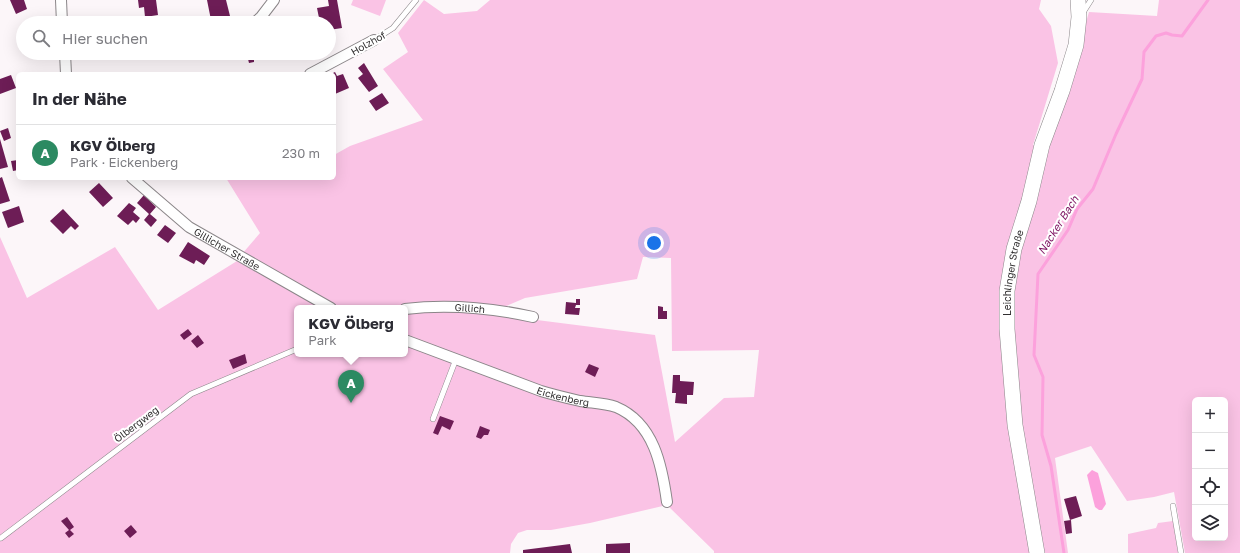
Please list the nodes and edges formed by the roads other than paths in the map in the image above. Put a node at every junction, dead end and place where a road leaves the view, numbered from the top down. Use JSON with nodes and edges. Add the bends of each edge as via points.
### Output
{"nodes":[{"id":1,"x":61,"y":0,"type":"edge"},
{"id":2,"x":274,"y":0,"type":"edge"},
{"id":3,"x":416,"y":0,"type":"edge"},
{"id":4,"x":1078,"y":0,"type":"edge"},
{"id":5,"x":1091,"y":0,"type":"edge"},
{"id":6,"x":62,"y":16,"type":"edge"},
{"id":7,"x":262,"y":16,"type":"edge"},
{"id":8,"x":1079,"y":17,"type":"junction"},
{"id":9,"x":374,"y":40,"type":"joint"},
{"id":10,"x":65,"y":60,"type":"edge"},
{"id":11,"x":66,"y":72,"type":"edge"},
{"id":12,"x":314,"y":72,"type":"edge"},
{"id":13,"x":138,"y":180,"type":"edge"},
{"id":14,"x":326,"y":305,"type":"edge"},
{"id":15,"x":408,"y":309,"type":"edge"},
{"id":16,"x":533,"y":317,"type":"dead end"},
{"id":17,"x":408,"y":341,"type":"edge"},
{"id":18,"x":294,"y":350,"type":"edge"},
{"id":19,"x":456,"y":359,"type":"junction"},
{"id":20,"x":433,"y":419,"type":"dead end"},
{"id":21,"x":667,"y":502,"type":"dead end"},
{"id":22,"x":1173,"y":506,"type":"dead end"},
{"id":23,"x":1,"y":538,"type":"edge"},
{"id":24,"x":1037,"y":553,"type":"edge"},
{"id":25,"x":1181,"y":553,"type":"edge"}],
"edges":[{"from":1,"to":6,"type":"street"},
{"from":2,"to":7,"type":"street"},
{"from":3,"to":9,"type":"lane","name":"Holzhof","via":[[393,28]]},
{"from":4,"to":8,"type":"main road","name":"Leichlinger Straße"},
{"from":5,"to":8,"type":"lane"},
{"from":8,"to":24,"type":"main road","name":"Leichlinger Straße","via":[[1071,62],[1042,145],[1029,201],[1014,249],[1007,291],[1007,329],[1015,424]]},
{"from":9,"to":12,"type":"street","name":"Holzhof"},
{"from":10,"to":11,"type":"street"},
{"from":13,"to":14,"type":"street","name":"Gillicher Straße","via":[[189,227]]},
{"from":15,"to":16,"type":"street","name":"Gillich","via":[[490,309]]},
{"from":17,"to":19,"type":"street","name":"Eickenberg"},
{"from":18,"to":23,"type":"lane","name":"Ölbergweg","via":[[191,394]]},
{"from":19,"to":20,"type":"lane"},
{"from":19,"to":21,"type":"street","name":"Eickenberg","via":[[541,391],[606,404],[624,412],[640,425],[656,451],[664,478]]},
{"from":22,"to":25,"type":"lane"}]}
